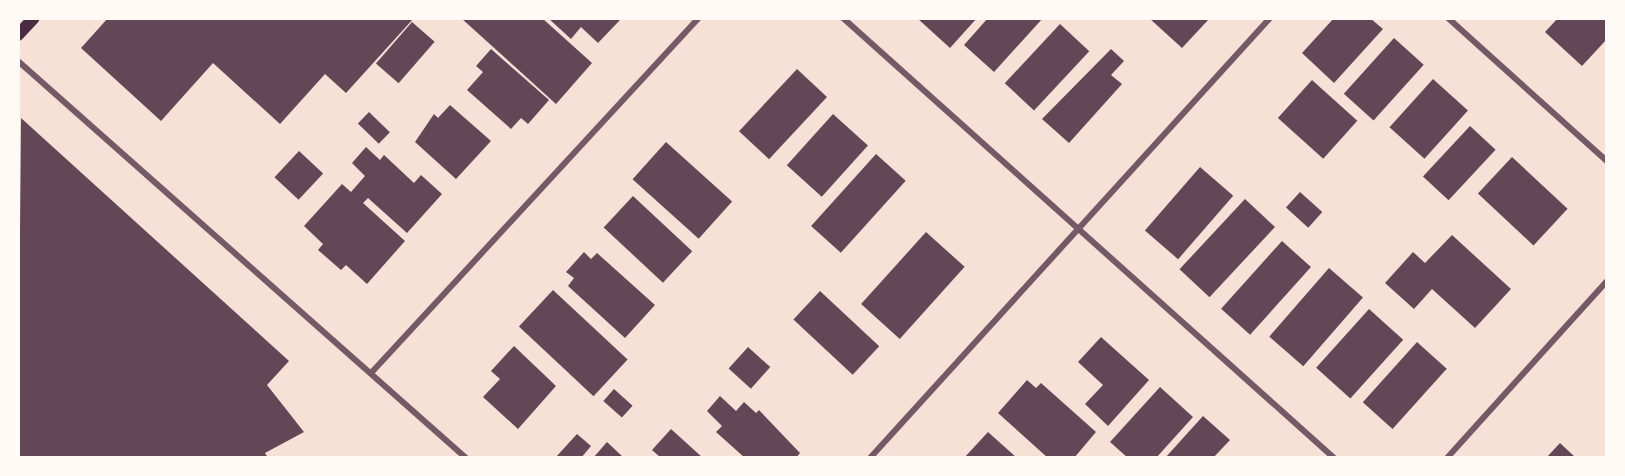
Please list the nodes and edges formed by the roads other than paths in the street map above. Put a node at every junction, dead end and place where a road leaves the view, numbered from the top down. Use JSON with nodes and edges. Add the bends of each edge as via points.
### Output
{"nodes":[{"id":1,"x":33,"y":18,"type":"edge"},
{"id":2,"x":699,"y":18,"type":"edge"},
{"id":3,"x":843,"y":18,"type":"edge"},
{"id":4,"x":1270,"y":18,"type":"edge"},
{"id":5,"x":1448,"y":18,"type":"edge"},
{"id":6,"x":18,"y":35,"type":"edge"},
{"id":7,"x":18,"y":61,"type":"edge"},
{"id":8,"x":1607,"y":161,"type":"edge"},
{"id":9,"x":1077,"y":229,"type":"junction"},
{"id":10,"x":1607,"y":281,"type":"edge"},
{"id":11,"x":372,"y":372,"type":"junction"},
{"id":12,"x":466,"y":458,"type":"edge"},
{"id":13,"x":870,"y":458,"type":"edge"},
{"id":14,"x":1334,"y":458,"type":"edge"},
{"id":15,"x":1447,"y":458,"type":"edge"}],
"edges":[{"from":1,"to":6,"type":"main road"},
{"from":2,"to":11,"type":"street"},
{"from":3,"to":9,"type":"street"},
{"from":4,"to":9,"type":"street"},
{"from":5,"to":8,"type":"street"},
{"from":7,"to":11,"type":"street"},
{"from":9,"to":13,"type":"street"},
{"from":9,"to":14,"type":"street"},
{"from":10,"to":15,"type":"street"},
{"from":11,"to":12,"type":"street"}]}
